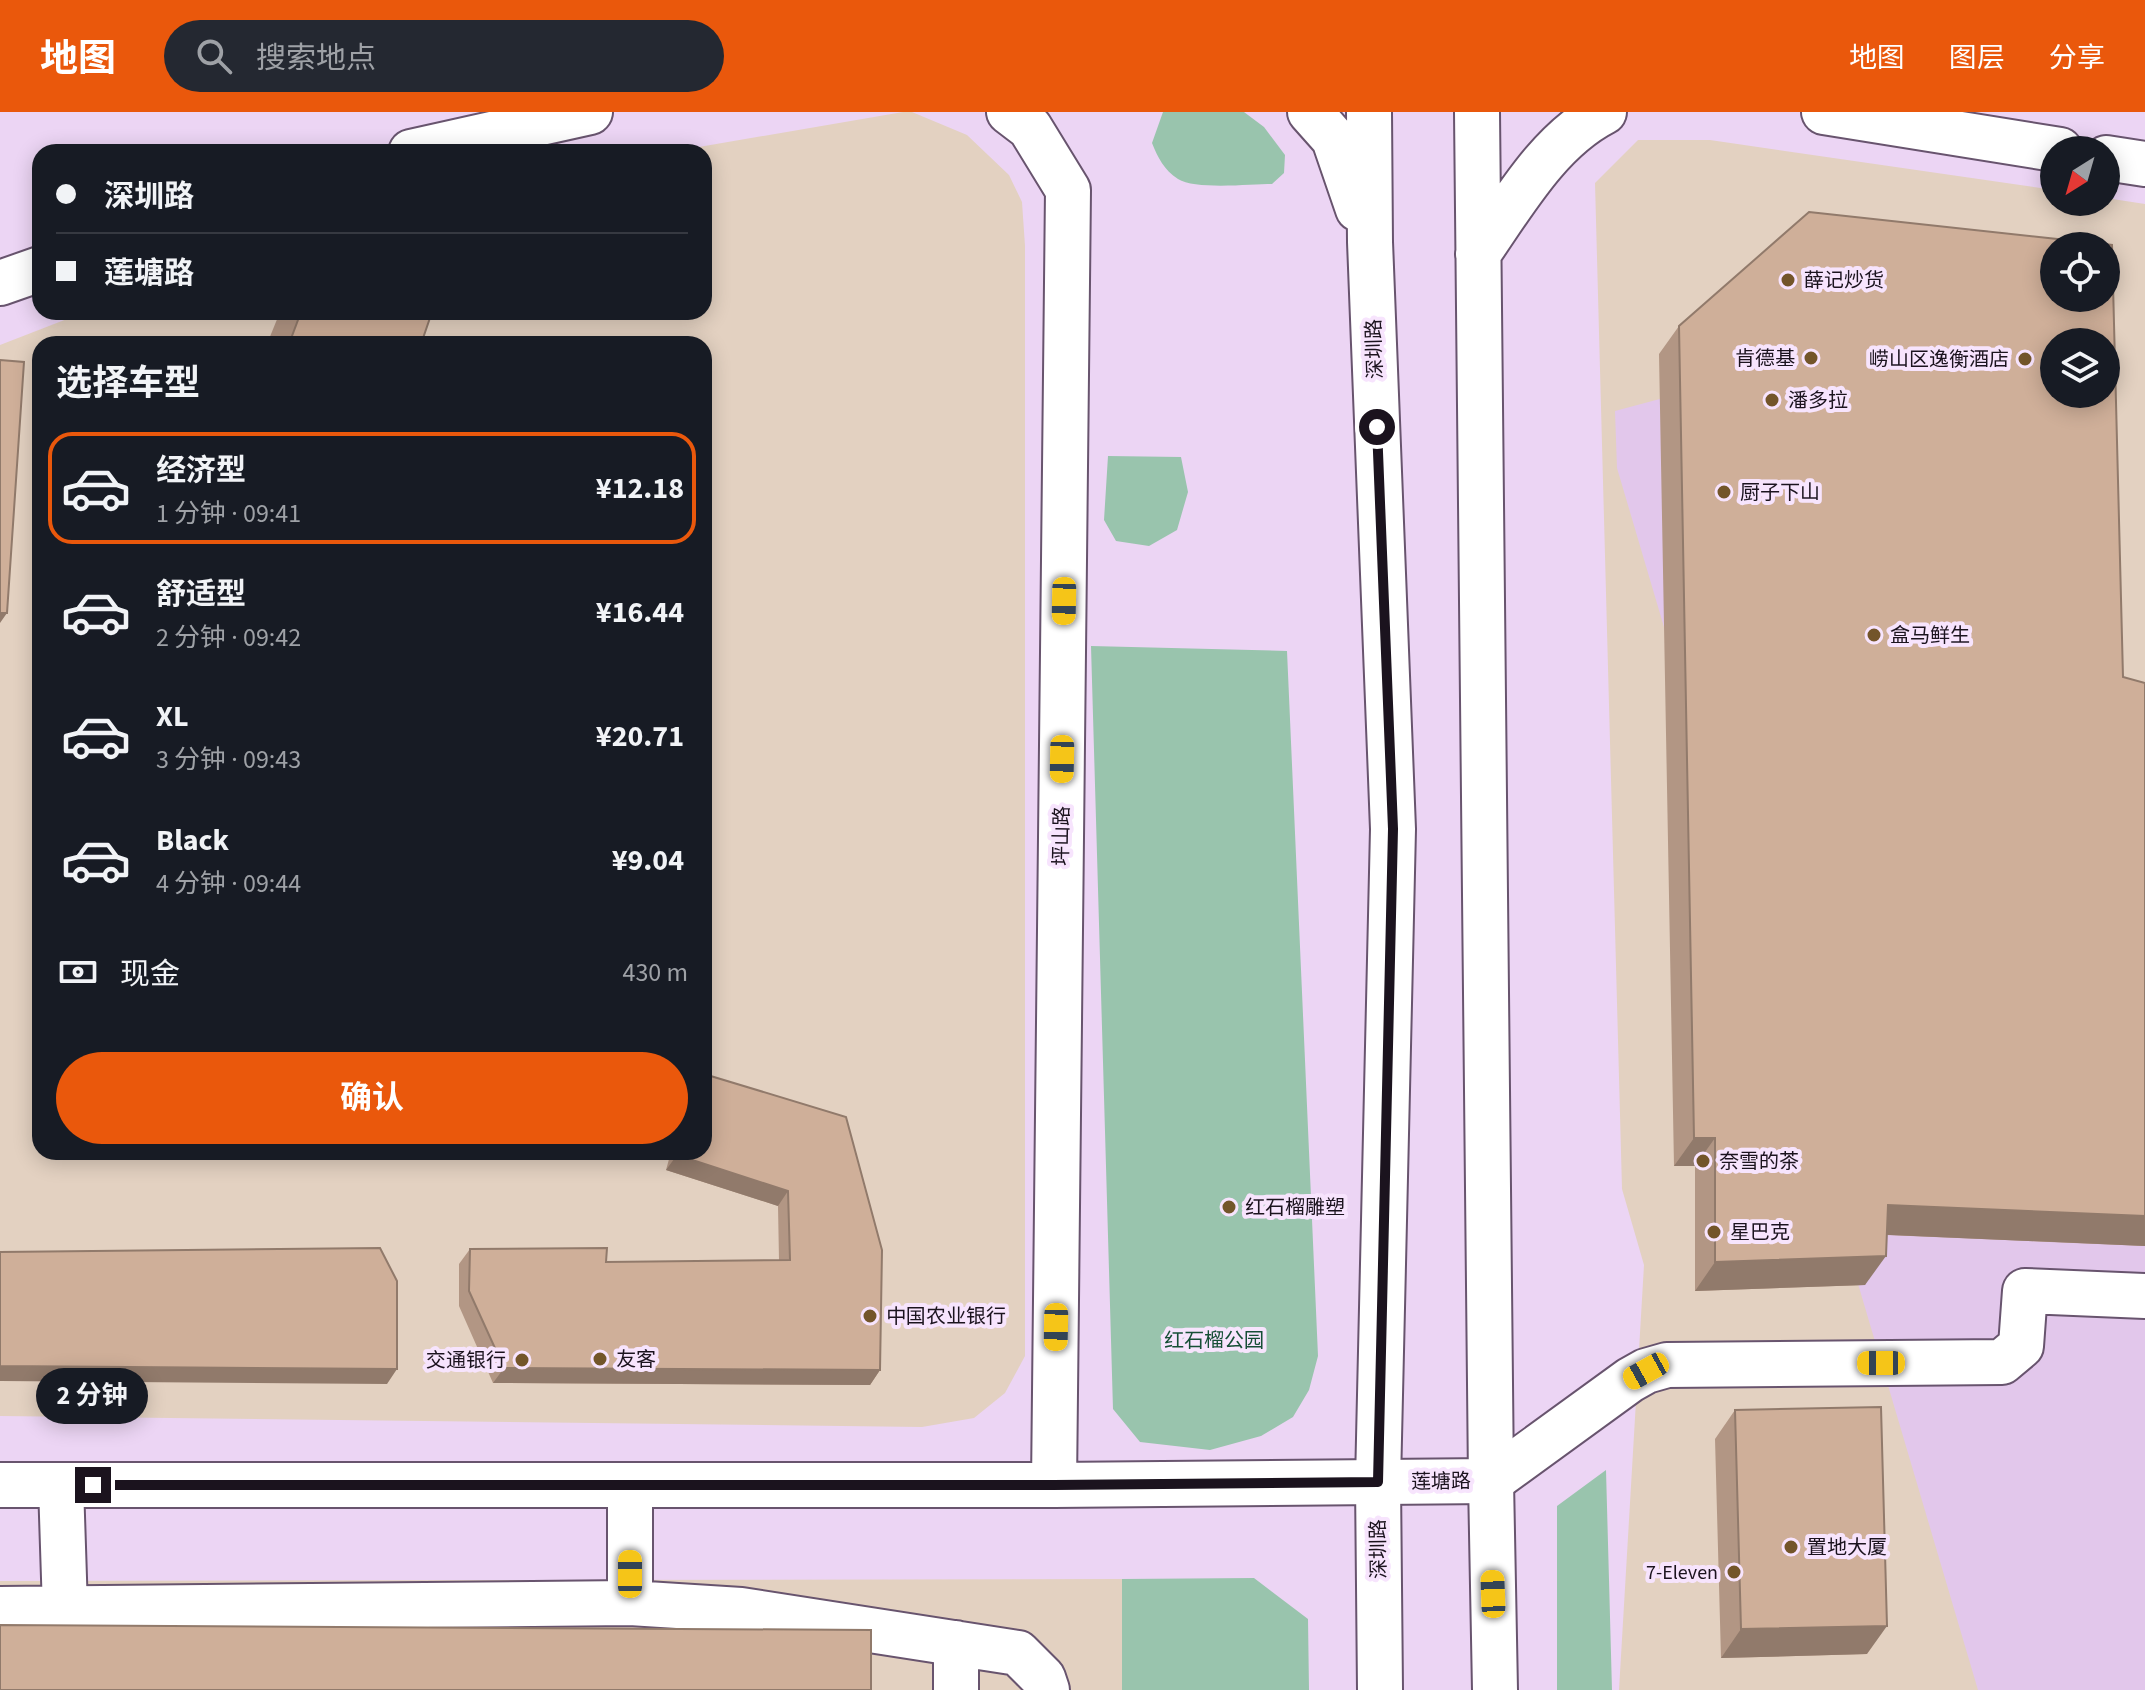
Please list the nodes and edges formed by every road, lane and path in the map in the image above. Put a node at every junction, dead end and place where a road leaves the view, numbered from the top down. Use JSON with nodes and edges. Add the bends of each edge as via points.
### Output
{"nodes":[{"id":1,"x":590,"y":112,"type":"edge"},
{"id":2,"x":1009,"y":112,"type":"edge"},
{"id":3,"x":1310,"y":112,"type":"edge"},
{"id":4,"x":1369,"y":112,"type":"edge"},
{"id":5,"x":1477,"y":112,"type":"edge"},
{"id":6,"x":1604,"y":112,"type":"edge"},
{"id":7,"x":1824,"y":112,"type":"edge"},
{"id":8,"x":447,"y":144,"type":"edge"},
{"id":9,"x":2040,"y":147,"type":"edge"},
{"id":10,"x":2120,"y":160,"type":"edge"},
{"id":11,"x":2145,"y":164,"type":"edge"},
{"id":12,"x":1370,"y":242,"type":"junction"},
{"id":13,"x":1478,"y":254,"type":"junction"},
{"id":14,"x":32,"y":272,"type":"edge"},
{"id":15,"x":0,"y":283,"type":"edge"},
{"id":16,"x":2145,"y":1296,"type":"edge"},
{"id":17,"x":1491,"y":1481,"type":"junction"},
{"id":18,"x":1378,"y":1482,"type":"junction"},
{"id":19,"x":0,"y":1485,"type":"edge"},
{"id":20,"x":61,"y":1485,"type":"junction"},
{"id":21,"x":630,"y":1485,"type":"junction"},
{"id":22,"x":1054,"y":1485,"type":"junction"},
{"id":23,"x":630,"y":1603,"type":"junction"},
{"id":24,"x":0,"y":1609,"type":"edge"},
{"id":25,"x":65,"y":1609,"type":"junction"},
{"id":26,"x":956,"y":1643,"type":"junction"},
{"id":27,"x":956,"y":1690,"type":"edge"},
{"id":28,"x":1047,"y":1690,"type":"edge"},
{"id":29,"x":1380,"y":1690,"type":"edge"},
{"id":30,"x":1495,"y":1690,"type":"edge"}],
"edges":[{"from":1,"to":8,"type":"main road"},
{"from":2,"to":22,"type":"main road","name":"坪山路","via":[[1030,128],[1068,190]]},
{"from":3,"to":12,"type":"main road","via":[[1334,139]]},
{"from":4,"to":12,"type":"main road","name":"深圳路"},
{"from":5,"to":13,"type":"main road"},
{"from":6,"to":13,"type":"main road","via":[[1538,168]]},
{"from":7,"to":9,"type":"main road"},
{"from":10,"to":11,"type":"main road"},
{"from":12,"to":18,"type":"main road","name":"深圳路","via":[[1393,829]]},
{"from":13,"to":17,"type":"main road"},
{"from":14,"to":15,"type":"main road"},
{"from":16,"to":17,"type":"main road","via":[[2025,1291],[2021,1346],[2002,1362],[1667,1365],[1630,1380]]},
{"from":17,"to":18,"type":"main road","name":"莲塘路"},
{"from":17,"to":30,"type":"main road"},
{"from":18,"to":22,"type":"main road","name":"莲塘路"},
{"from":18,"to":29,"type":"main road","name":"深圳路"},
{"from":19,"to":20,"type":"main road","name":"莲塘路"},
{"from":20,"to":21,"type":"main road","name":"莲塘路"},
{"from":20,"to":25,"type":"main road"},
{"from":21,"to":22,"type":"main road","name":"莲塘路"},
{"from":21,"to":23,"type":"main road"},
{"from":23,"to":25,"type":"main road"},
{"from":23,"to":26,"type":"main road","via":[[741,1610]]},
{"from":24,"to":25,"type":"main road"},
{"from":26,"to":27,"type":"main road"},
{"from":26,"to":28,"type":"main road","via":[[1018,1653],[1043,1678]]}]}
